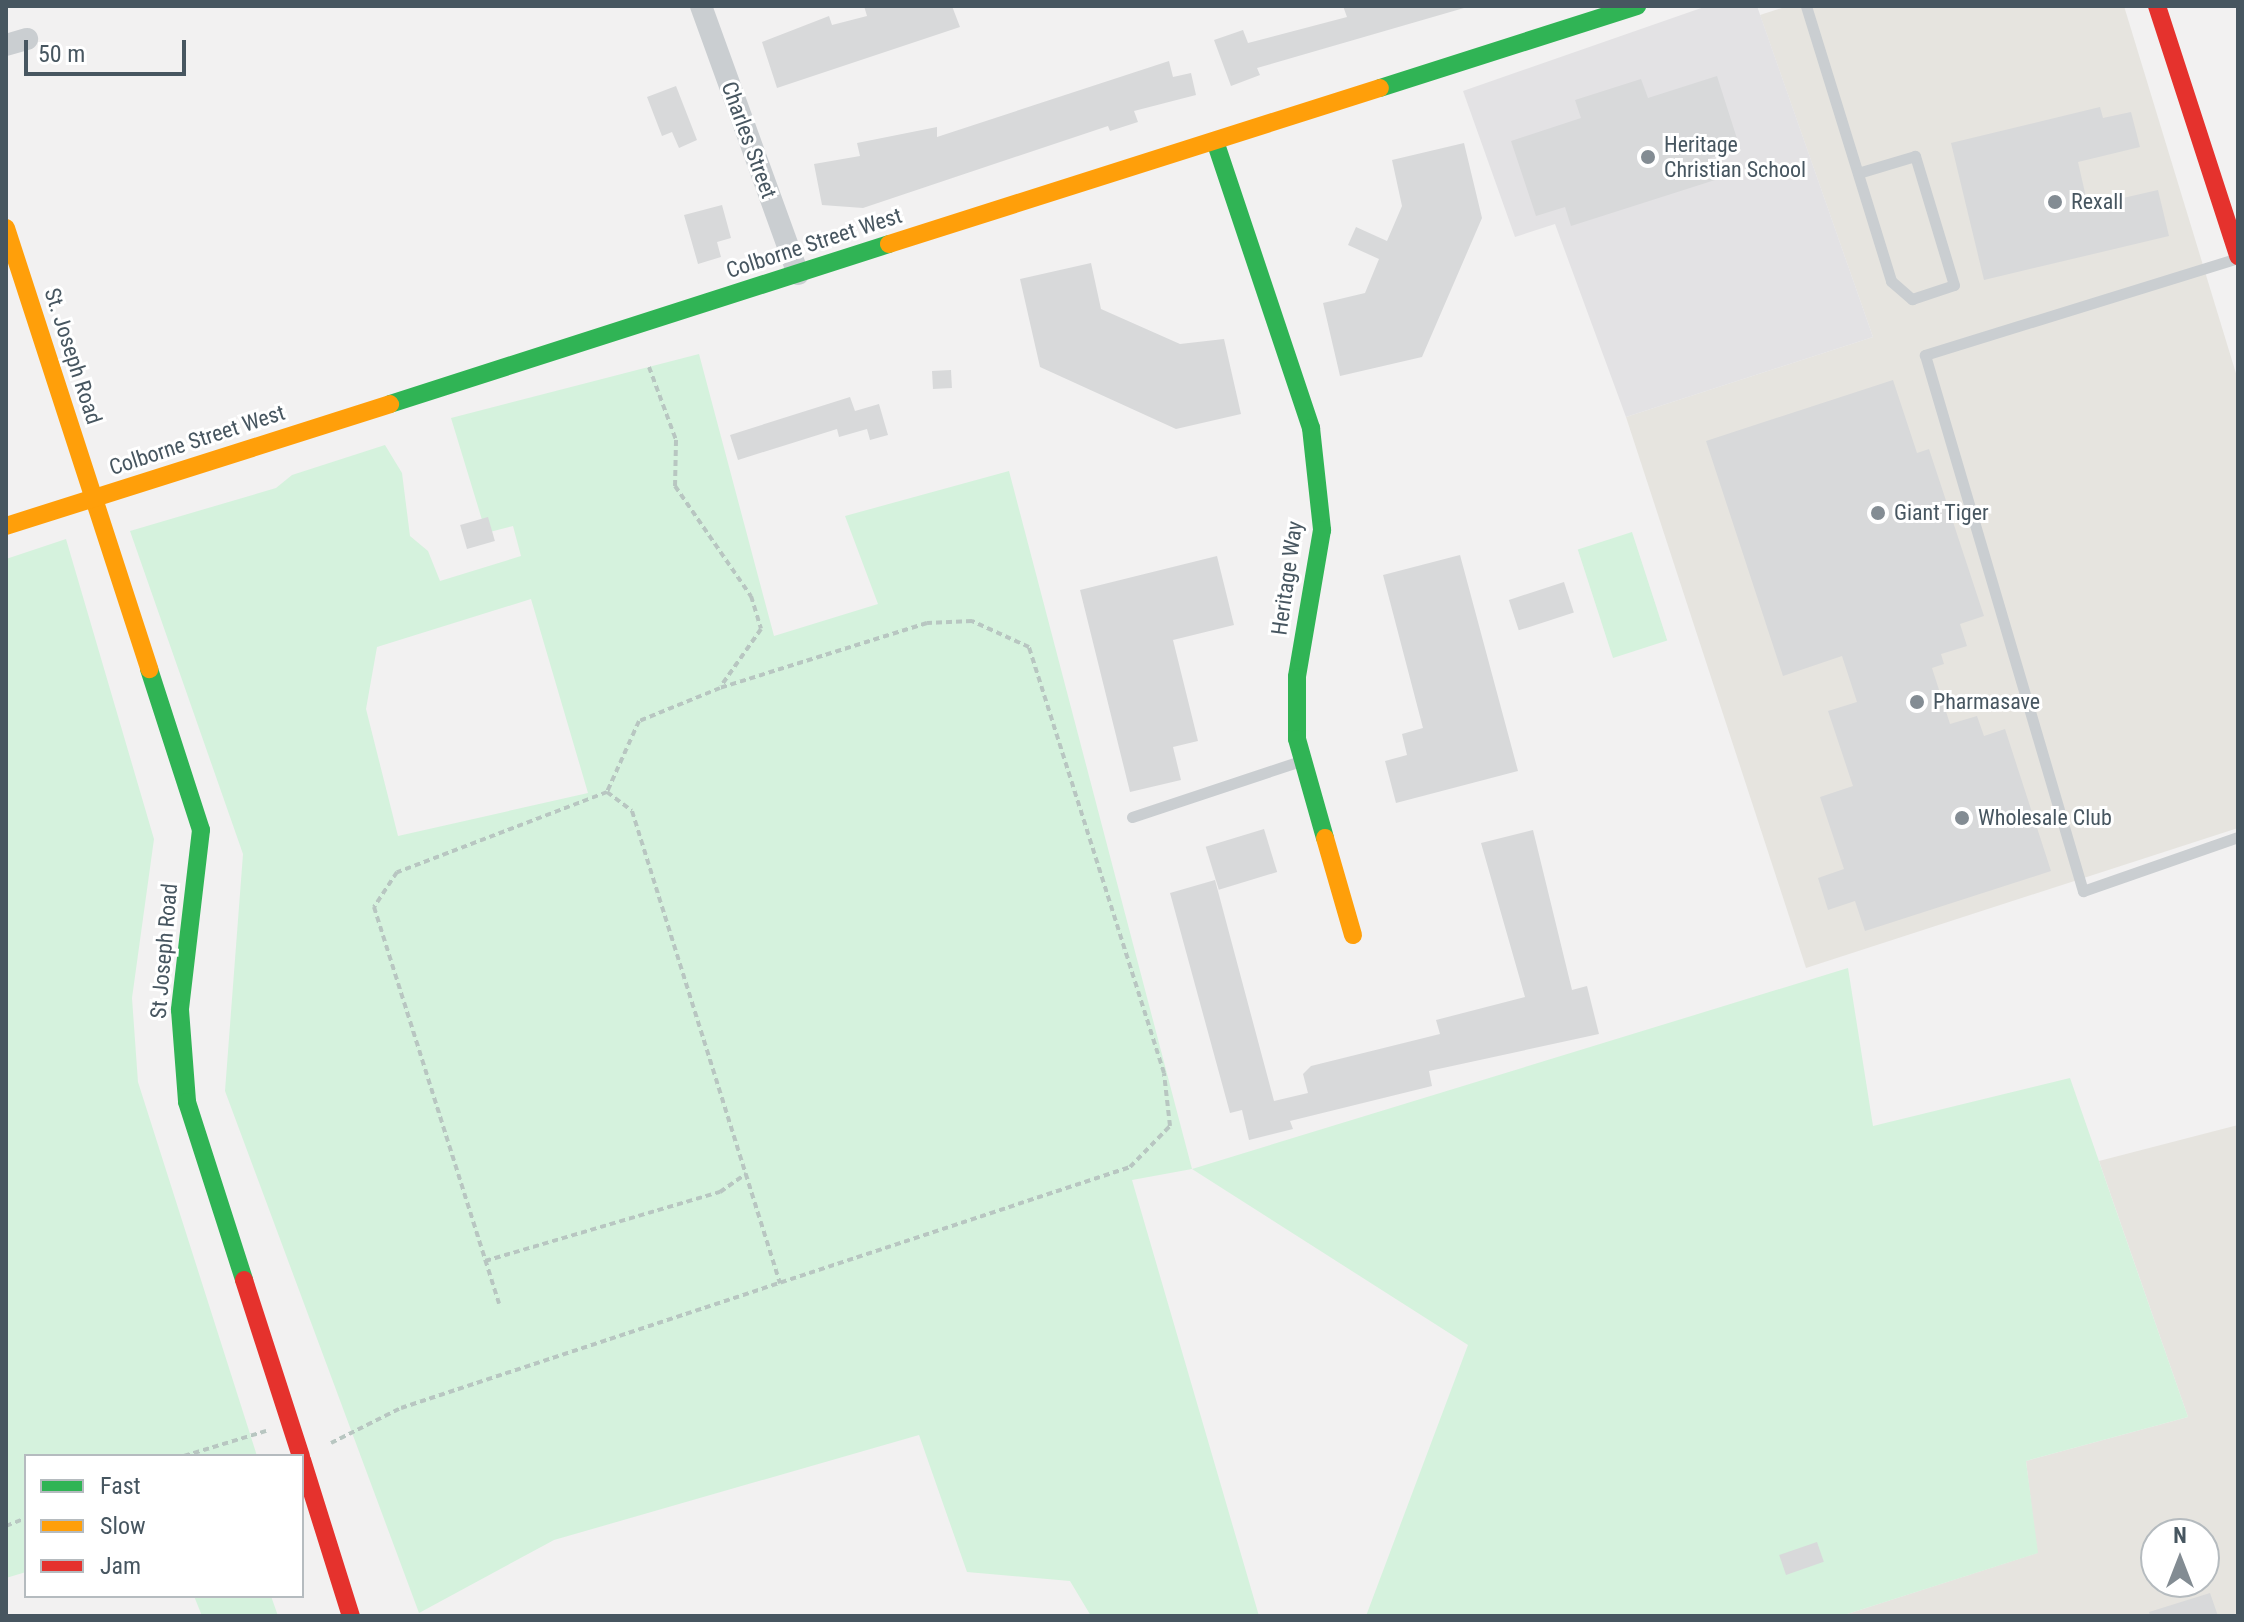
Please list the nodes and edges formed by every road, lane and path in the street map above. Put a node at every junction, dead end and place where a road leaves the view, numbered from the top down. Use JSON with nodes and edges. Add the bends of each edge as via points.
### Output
{"nodes":[{"id":1,"x":701,"y":6,"type":"edge"},
{"id":2,"x":1637,"y":6,"type":"edge"},
{"id":3,"x":1806,"y":6,"type":"edge"},
{"id":4,"x":2157,"y":6,"type":"edge"},
{"id":5,"x":1215,"y":141,"type":"junction"},
{"id":6,"x":1858,"y":173,"type":"junction"},
{"id":7,"x":6,"y":228,"type":"edge"},
{"id":8,"x":2238,"y":257,"type":"edge"},
{"id":9,"x":798,"y":274,"type":"junction"},
{"id":10,"x":649,"y":367,"type":"dead end"},
{"id":11,"x":95,"y":498,"type":"junction"},
{"id":12,"x":6,"y":526,"type":"edge"},
{"id":13,"x":720,"y":688,"type":"junction"},
{"id":14,"x":1303,"y":760,"type":"junction"},
{"id":15,"x":607,"y":792,"type":"junction"},
{"id":16,"x":1132,"y":817,"type":"dead end"},
{"id":17,"x":2238,"y":837,"type":"edge"},
{"id":18,"x":1353,"y":935,"type":"dead end"},
{"id":19,"x":746,"y":1174,"type":"junction"},
{"id":20,"x":485,"y":1261,"type":"junction"},
{"id":21,"x":780,"y":1283,"type":"junction"},
{"id":22,"x":499,"y":1304,"type":"dead end"},
{"id":23,"x":292,"y":1427,"type":"junction"},
{"id":24,"x":331,"y":1443,"type":"dead end"},
{"id":25,"x":191,"y":1454,"type":"edge"},
{"id":26,"x":300,"y":1454,"type":"edge"},
{"id":27,"x":304,"y":1467,"type":"edge"},
{"id":28,"x":351,"y":1616,"type":"edge"}],
"edges":[{"from":1,"to":9,"type":"street","name":"Charles Street"},
{"from":2,"to":5,"type":"street","name":"Colborne Street West"},
{"from":3,"to":6,"type":"lane"},
{"from":4,"to":8,"type":"street"},
{"from":5,"to":9,"type":"street","name":"Colborne Street West"},
{"from":5,"to":14,"type":"street","name":"Heritage Way","via":[[1311,428],[1322,530],[1297,677]]},
{"from":6,"to":6,"type":"lane","via":[[1891,281],[1912,299],[1954,285],[1915,156]]},
{"from":7,"to":11,"type":"street","name":"St. Joseph Road"},
{"from":8,"to":17,"type":"lane","via":[[1925,355],[2083,891]]},
{"from":9,"to":11,"type":"street","name":"Colborne Street West"},
{"from":10,"to":13,"type":"path","via":[[676,440],[675,486],[751,596],[761,629]]},
{"from":11,"to":12,"type":"street","name":"Colborne Street West"},
{"from":11,"to":23,"type":"street","name":"St Joseph Road","via":[[201,830],[180,1010],[187,1102]]},
{"from":13,"to":15,"type":"path","via":[[639,721]]},
{"from":13,"to":21,"type":"path","via":[[927,623],[972,621],[1029,647],[1164,1073],[1170,1126],[1130,1167]]},
{"from":14,"to":16,"type":"lane"},
{"from":14,"to":18,"type":"street","name":"Heritage Way"},
{"from":15,"to":19,"type":"path","via":[[632,811]]},
{"from":15,"to":20,"type":"path","via":[[397,872],[374,907]]},
{"from":19,"to":20,"type":"path","via":[[720,1192]]},
{"from":19,"to":21,"type":"path"},
{"from":20,"to":22,"type":"path"},
{"from":21,"to":24,"type":"path","via":[[401,1408]]},
{"from":23,"to":25,"type":"path"},
{"from":23,"to":26,"type":"street","name":"St Joseph Road"},
{"from":27,"to":28,"type":"street","name":"St Joseph Road"}]}
